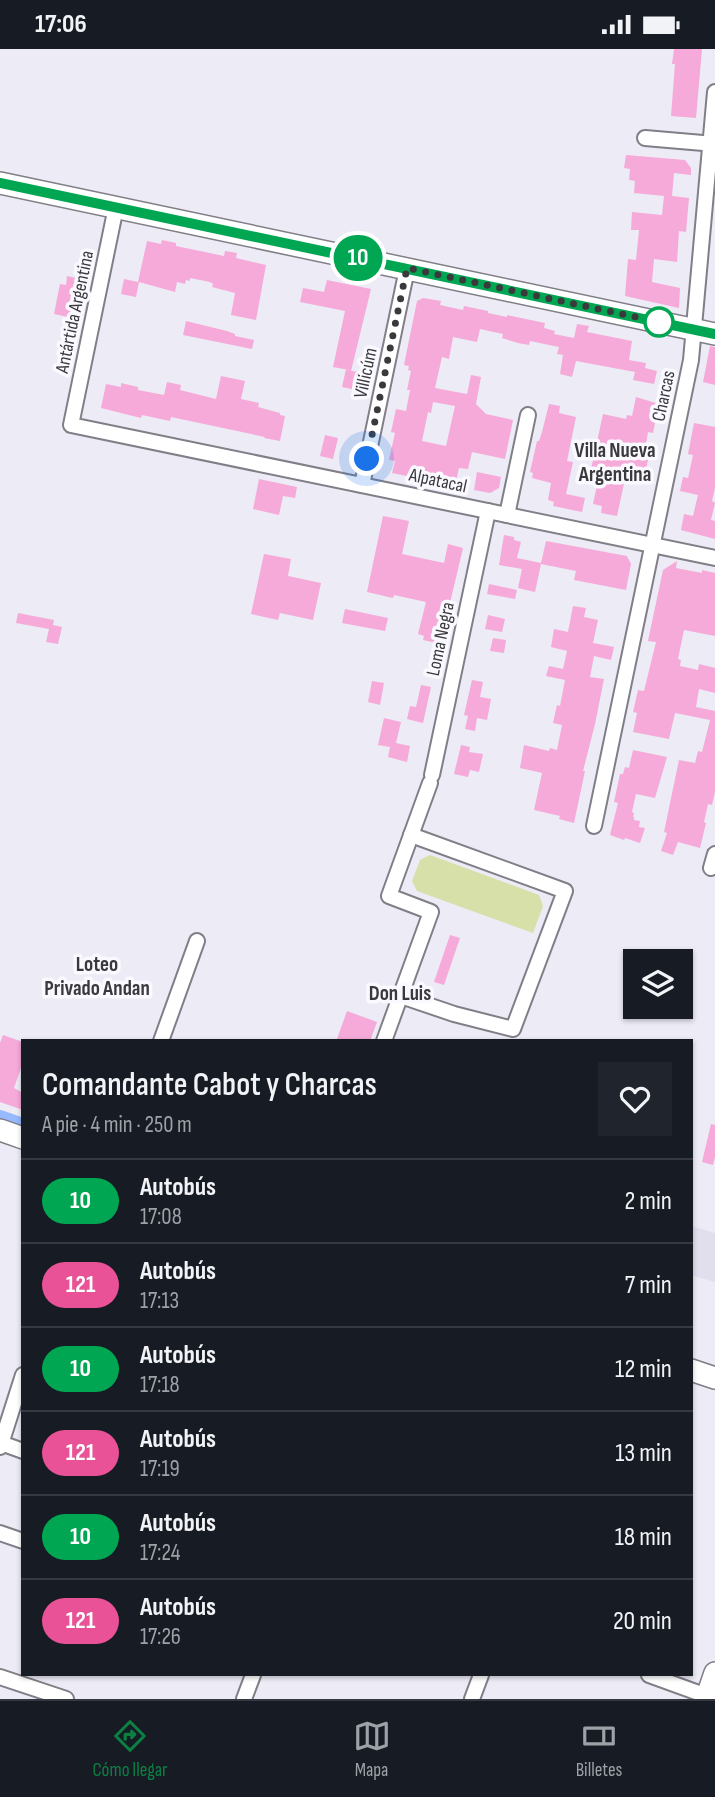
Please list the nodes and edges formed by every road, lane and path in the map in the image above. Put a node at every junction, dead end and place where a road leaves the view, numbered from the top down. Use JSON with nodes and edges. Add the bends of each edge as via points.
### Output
{"nodes":[{"id":1,"x":715,"y":93,"type":"edge"},
{"id":2,"x":645,"y":138,"type":"dead end"},
{"id":3,"x":713,"y":144,"type":"edge"},
{"id":4,"x":0,"y":183,"type":"edge"},
{"id":5,"x":116,"y":207,"type":"junction"},
{"id":6,"x":407,"y":268,"type":"junction"},
{"id":7,"x":693,"y":329,"type":"junction"},
{"id":8,"x":715,"y":334,"type":"edge"},
{"id":9,"x":528,"y":415,"type":"dead end"},
{"id":10,"x":71,"y":425,"type":"joint"},
{"id":11,"x":362,"y":485,"type":"junction"},
{"id":12,"x":488,"y":511,"type":"junction"},
{"id":13,"x":507,"y":515,"type":"junction"},
{"id":14,"x":652,"y":545,"type":"junction"},
{"id":15,"x":715,"y":558,"type":"edge"},
{"id":16,"x":594,"y":826,"type":"dead end"},
{"id":17,"x":411,"y":835,"type":"junction"},
{"id":18,"x":197,"y":941,"type":"dead end"},
{"id":19,"x":401,"y":996,"type":"junction"},
{"id":20,"x":162,"y":1039,"type":"edge"},
{"id":21,"x":385,"y":1039,"type":"edge"},
{"id":22,"x":0,"y":1130,"type":"edge"},
{"id":23,"x":21,"y":1137,"type":"edge"},
{"id":24,"x":693,"y":1371,"type":"edge"},
{"id":25,"x":715,"y":1378,"type":"edge"},
{"id":26,"x":21,"y":1381,"type":"edge"},
{"id":27,"x":1,"y":1445,"type":"edge"},
{"id":28,"x":21,"y":1450,"type":"edge"},
{"id":29,"x":0,"y":1533,"type":"edge"},
{"id":30,"x":21,"y":1540,"type":"edge"},
{"id":31,"x":715,"y":1673,"type":"edge"},
{"id":32,"x":253,"y":1676,"type":"edge"},
{"id":33,"x":481,"y":1676,"type":"edge"},
{"id":34,"x":652,"y":1676,"type":"edge"},
{"id":35,"x":0,"y":1677,"type":"edge"},
{"id":36,"x":706,"y":1697,"type":"edge"},
{"id":37,"x":66,"y":1699,"type":"edge"},
{"id":38,"x":244,"y":1699,"type":"edge"},
{"id":39,"x":472,"y":1699,"type":"edge"}],
"edges":[{"from":1,"to":3,"type":"street","name":"Charcas"},
{"from":2,"to":3,"type":"street"},
{"from":3,"to":7,"type":"street","name":"Charcas"},
{"from":4,"to":5,"type":"main road"},
{"from":5,"to":6,"type":"main road"},
{"from":5,"to":10,"type":"street","name":"Antártida Argentina"},
{"from":6,"to":7,"type":"main road"},
{"from":6,"to":11,"type":"street","name":"Villicúm"},
{"from":7,"to":8,"type":"main road"},
{"from":7,"to":14,"type":"street","name":"Charcas","via":[[691,360]]},
{"from":9,"to":13,"type":"street"},
{"from":10,"to":11,"type":"street","name":"Alpatacal"},
{"from":11,"to":12,"type":"street","name":"Alpatacal"},
{"from":12,"to":13,"type":"street","name":"Alpatacal"},
{"from":12,"to":17,"type":"street","name":"Loma Negra","via":[[431,779]]},
{"from":13,"to":14,"type":"street","name":"Alpatacal"},
{"from":14,"to":15,"type":"street","name":"Alpatacal"},
{"from":14,"to":16,"type":"street","name":"Charcas"},
{"from":17,"to":19,"type":"street","name":"Loma Negra","via":[[388,895],[431,912]]},
{"from":17,"to":19,"type":"street","via":[[565,891],[513,1030]]},
{"from":18,"to":20,"type":"street"},
{"from":19,"to":21,"type":"street"},
{"from":22,"to":23,"type":"main road"},
{"from":24,"to":25,"type":"main road"},
{"from":26,"to":27,"type":"street"},
{"from":27,"to":28,"type":"street"},
{"from":29,"to":30,"type":"street"},
{"from":31,"to":36,"type":"main road"},
{"from":32,"to":38,"type":"street"},
{"from":33,"to":39,"type":"street"},
{"from":34,"to":36,"type":"street"},
{"from":35,"to":37,"type":"street"}]}
